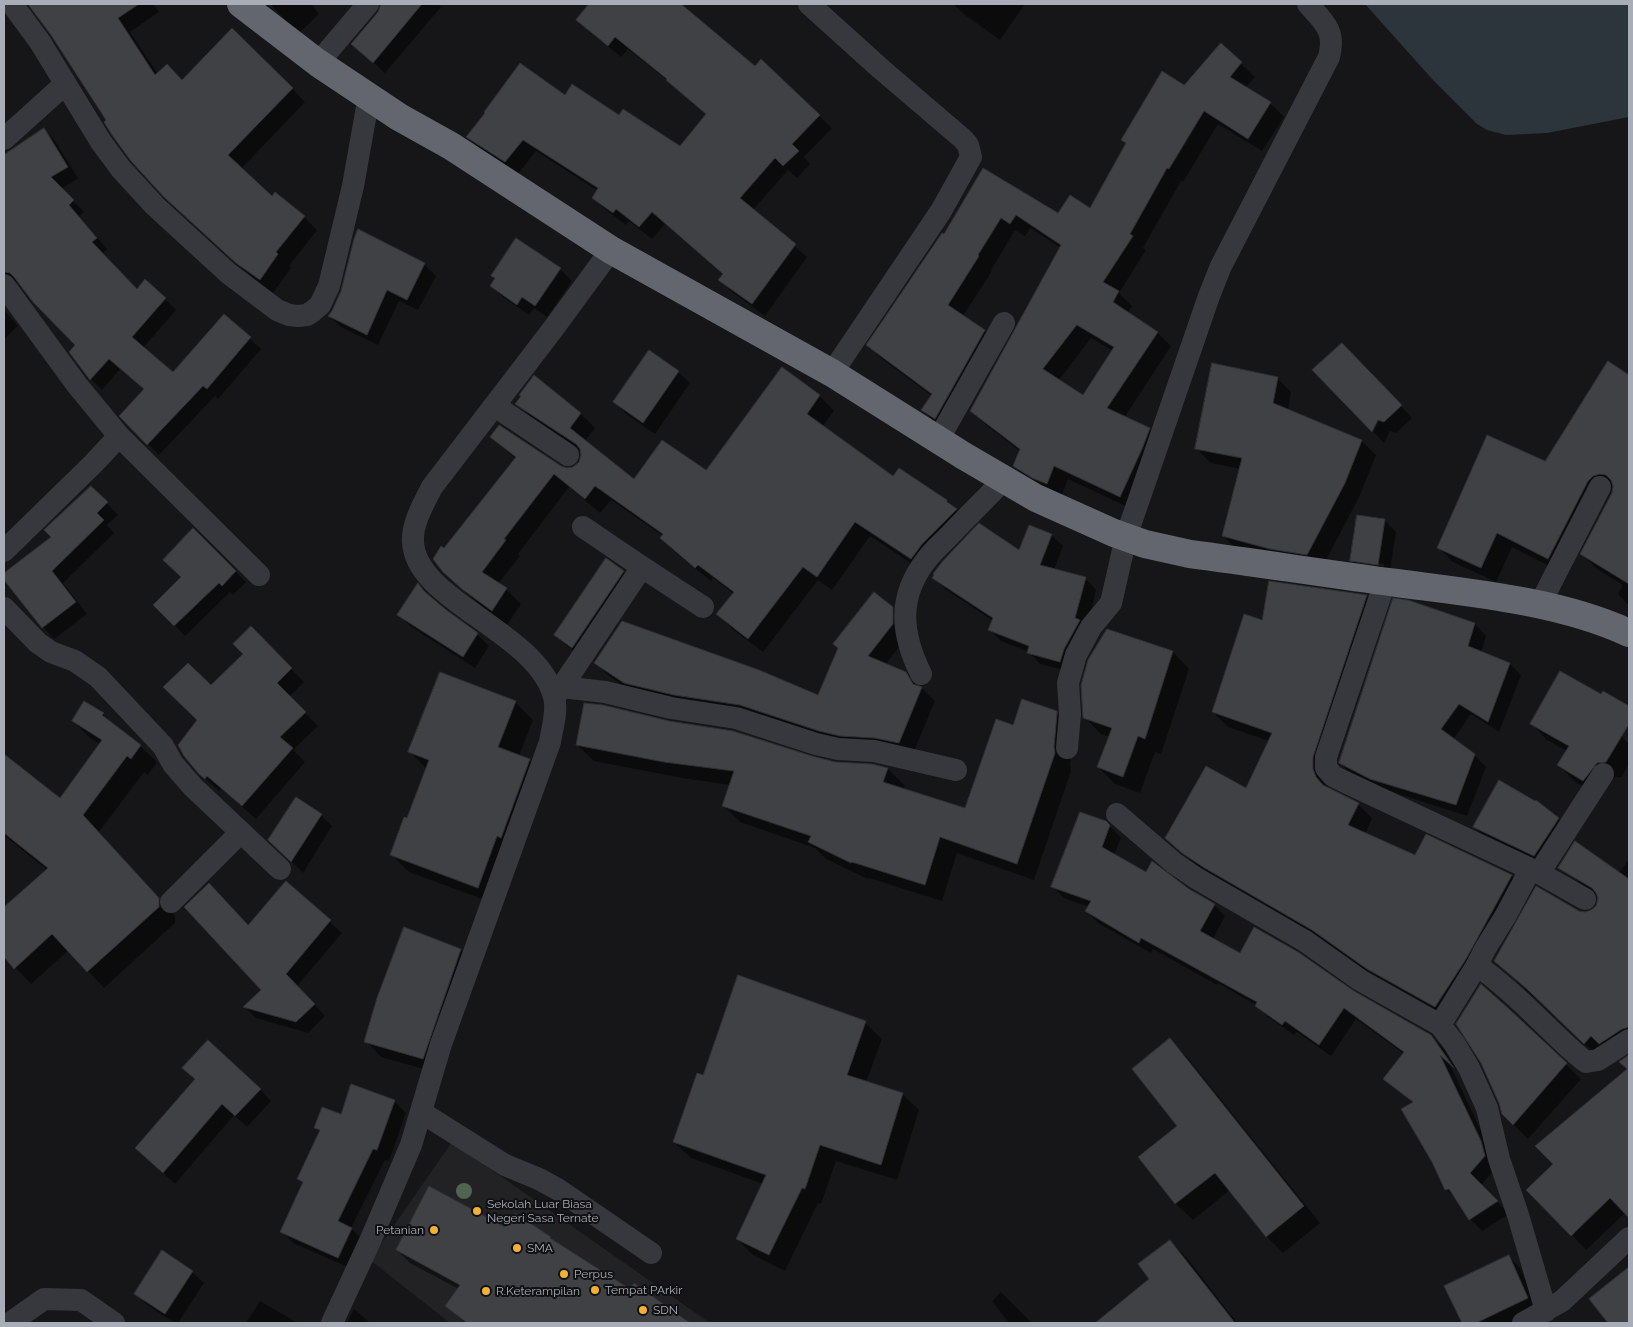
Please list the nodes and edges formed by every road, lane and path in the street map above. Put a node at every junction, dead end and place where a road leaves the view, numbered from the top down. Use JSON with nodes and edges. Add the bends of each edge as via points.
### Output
{"nodes":[{"id":1,"x":12,"y":4,"type":"edge"},
{"id":2,"x":241,"y":4,"type":"edge"},
{"id":3,"x":368,"y":4,"type":"edge"},
{"id":4,"x":809,"y":4,"type":"edge"},
{"id":5,"x":1308,"y":4,"type":"edge"},
{"id":6,"x":318,"y":64,"type":"junction"},
{"id":7,"x":65,"y":84,"type":"junction"},
{"id":8,"x":369,"y":96,"type":"junction"},
{"id":9,"x":4,"y":139,"type":"edge"},
{"id":10,"x":611,"y":250,"type":"junction"},
{"id":11,"x":4,"y":286,"type":"edge"},
{"id":12,"x":1004,"y":322,"type":"dead end"},
{"id":13,"x":832,"y":373,"type":"junction"},
{"id":14,"x":495,"y":406,"type":"junction"},
{"id":15,"x":119,"y":436,"type":"junction"},
{"id":16,"x":938,"y":440,"type":"junction"},
{"id":17,"x":568,"y":455,"type":"dead end"},
{"id":18,"x":1004,"y":480,"type":"junction"},
{"id":19,"x":1600,"y":487,"type":"dead end"},
{"id":20,"x":583,"y":527,"type":"dead end"},
{"id":21,"x":1126,"y":537,"type":"junction"},
{"id":22,"x":4,"y":551,"type":"edge"},
{"id":23,"x":642,"y":567,"type":"junction"},
{"id":24,"x":259,"y":574,"type":"dead end"},
{"id":25,"x":1385,"y":582,"type":"junction"},
{"id":26,"x":1539,"y":606,"type":"junction"},
{"id":27,"x":703,"y":607,"type":"dead end"},
{"id":28,"x":4,"y":608,"type":"edge"},
{"id":29,"x":1629,"y":633,"type":"edge"},
{"id":30,"x":921,"y":674,"type":"dead end"},
{"id":31,"x":558,"y":693,"type":"junction"},
{"id":32,"x":1067,"y":748,"type":"dead end"},
{"id":33,"x":956,"y":770,"type":"dead end"},
{"id":34,"x":1603,"y":774,"type":"dead end"},
{"id":35,"x":1117,"y":814,"type":"dead end"},
{"id":36,"x":241,"y":832,"type":"junction"},
{"id":37,"x":280,"y":869,"type":"dead end"},
{"id":38,"x":1535,"y":871,"type":"junction"},
{"id":39,"x":1585,"y":899,"type":"dead end"},
{"id":40,"x":171,"y":902,"type":"dead end"},
{"id":41,"x":1477,"y":965,"type":"junction"},
{"id":42,"x":1440,"y":1025,"type":"junction"},
{"id":43,"x":1629,"y":1040,"type":"edge"},
{"id":44,"x":421,"y":1112,"type":"junction"},
{"id":45,"x":1629,"y":1238,"type":"edge"},
{"id":46,"x":651,"y":1253,"type":"dead end"},
{"id":47,"x":1546,"y":1311,"type":"junction"},
{"id":48,"x":10,"y":1323,"type":"edge"},
{"id":49,"x":114,"y":1323,"type":"edge"},
{"id":50,"x":332,"y":1323,"type":"edge"},
{"id":51,"x":1523,"y":1323,"type":"edge"}],
"edges":[{"from":1,"to":7,"type":"street"},
{"from":2,"to":6,"type":"highway"},
{"from":3,"to":6,"type":"street"},
{"from":4,"to":13,"type":"street","via":[[963,139],[971,157],[941,211]]},
{"from":5,"to":21,"type":"street","via":[[1331,36],[1330,57],[1220,266]]},
{"from":6,"to":8,"type":"highway"},
{"from":7,"to":8,"type":"street","via":[[101,142],[155,206],[228,273],[278,310],[298,316],[307,315],[320,305],[329,286],[353,186]]},
{"from":7,"to":9,"type":"street"},
{"from":8,"to":10,"type":"highway"},
{"from":10,"to":13,"type":"highway"},
{"from":10,"to":14,"type":"street"},
{"from":11,"to":15,"type":"street"},
{"from":12,"to":16,"type":"street"},
{"from":13,"to":16,"type":"highway"},
{"from":14,"to":17,"type":"street"},
{"from":14,"to":31,"type":"street","via":[[432,488],[418,515],[412,539],[414,550],[426,575],[527,654]]},
{"from":15,"to":22,"type":"street"},
{"from":15,"to":24,"type":"street"},
{"from":16,"to":18,"type":"highway"},
{"from":18,"to":21,"type":"highway","via":[[1036,498]]},
{"from":18,"to":30,"type":"street","via":[[927,558],[915,577],[906,601],[905,624],[911,652]]},
{"from":19,"to":26,"type":"street"},
{"from":20,"to":23,"type":"street"},
{"from":21,"to":25,"type":"highway","via":[[1190,554]]},
{"from":21,"to":32,"type":"street","via":[[1111,603],[1091,627],[1076,655],[1068,683]]},
{"from":23,"to":27,"type":"street"},
{"from":23,"to":31,"type":"street"},
{"from":25,"to":26,"type":"highway","via":[[1485,594]]},
{"from":25,"to":38,"type":"street","via":[[1326,757],[1326,768],[1343,781]]},
{"from":26,"to":29,"type":"highway","via":[[1567,611]]},
{"from":28,"to":36,"type":"street","via":[[38,643],[75,661],[98,677],[163,746],[173,764],[194,787]]},
{"from":31,"to":33,"type":"street","via":[[605,692],[665,707],[736,718],[838,749],[874,751]]},
{"from":31,"to":44,"type":"street","via":[[550,742],[441,1044]]},
{"from":34,"to":38,"type":"street"},
{"from":35,"to":42,"type":"street","via":[[1196,878],[1305,941],[1360,980]]},
{"from":36,"to":37,"type":"street"},
{"from":36,"to":40,"type":"street"},
{"from":38,"to":39,"type":"street"},
{"from":38,"to":41,"type":"street"},
{"from":41,"to":42,"type":"street"},
{"from":41,"to":43,"type":"street","via":[[1498,980],[1586,1062],[1598,1060]]},
{"from":42,"to":47,"type":"street","via":[[1469,1068],[1487,1108],[1499,1159]]},
{"from":44,"to":46,"type":"street","via":[[506,1165],[560,1190]]},
{"from":44,"to":50,"type":"street","via":[[400,1174]]},
{"from":45,"to":47,"type":"street","via":[[1577,1289]]},
{"from":47,"to":51,"type":"street"},
{"from":48,"to":49,"type":"street","via":[[44,1299],[81,1300]]}]}
